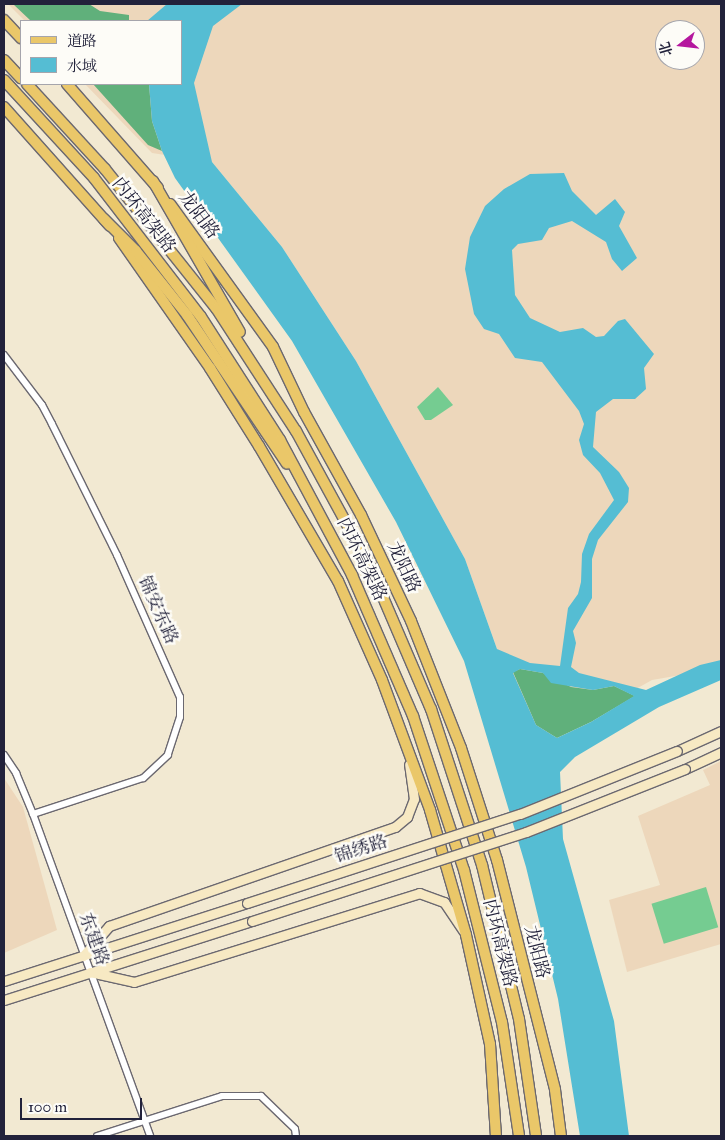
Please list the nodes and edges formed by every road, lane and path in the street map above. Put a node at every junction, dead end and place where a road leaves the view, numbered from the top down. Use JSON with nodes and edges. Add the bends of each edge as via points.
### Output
{"nodes":[{"id":1,"x":4,"y":20,"type":"edge"},
{"id":2,"x":20,"y":37,"type":"edge"},
{"id":3,"x":4,"y":60,"type":"edge"},
{"id":4,"x":20,"y":77,"type":"edge"},
{"id":5,"x":4,"y":80,"type":"edge"},
{"id":6,"x":28,"y":85,"type":"edge"},
{"id":7,"x":68,"y":85,"type":"edge"},
{"id":8,"x":4,"y":107,"type":"edge"},
{"id":9,"x":153,"y":181,"type":"junction"},
{"id":10,"x":104,"y":219,"type":"junction"},
{"id":11,"x":4,"y":355,"type":"edge"},
{"id":12,"x":274,"y":395,"type":"junction"},
{"id":13,"x":330,"y":530,"type":"junction"},
{"id":14,"x":390,"y":701,"type":"junction"},
{"id":15,"x":721,"y":731,"type":"edge"},
{"id":16,"x":721,"y":752,"type":"edge"},
{"id":17,"x":4,"y":754,"type":"edge"},
{"id":18,"x":33,"y":814,"type":"junction"},
{"id":19,"x":466,"y":935,"type":"junction"},
{"id":20,"x":83,"y":956,"type":"junction"},
{"id":21,"x":90,"y":972,"type":"junction"},
{"id":22,"x":4,"y":981,"type":"edge"},
{"id":23,"x":4,"y":1000,"type":"edge"},
{"id":24,"x":144,"y":1120,"type":"junction"},
{"id":25,"x":97,"y":1136,"type":"edge"},
{"id":26,"x":150,"y":1136,"type":"edge"},
{"id":27,"x":296,"y":1136,"type":"edge"},
{"id":28,"x":496,"y":1136,"type":"edge"},
{"id":29,"x":518,"y":1136,"type":"edge"},
{"id":30,"x":537,"y":1136,"type":"edge"},
{"id":31,"x":561,"y":1136,"type":"edge"}],
"edges":[{"from":1,"to":2,"type":"main road"},
{"from":3,"to":4,"type":"main road"},
{"from":5,"to":13,"type":"main road","name":"内环高架路","via":[[94,178],[178,284],[280,440]]},
{"from":6,"to":12,"type":"main road","name":"内环高架路","via":[[105,169],[192,274]]},
{"from":7,"to":9,"type":"main road","name":"龙阳路"},
{"from":8,"to":10,"type":"main road"},
{"from":9,"to":12,"type":"main road"},
{"from":9,"to":31,"type":"main road","name":"龙阳路","via":[[266,336],[365,522],[411,621],[461,748],[496,860],[555,1090]]},
{"from":10,"to":13,"type":"main road","via":[[142,258],[197,328]]},
{"from":10,"to":14,"type":"main road","via":[[189,338],[259,446],[338,581]]},
{"from":11,"to":18,"type":"street","name":"锦安东路","via":[[42,405],[52,424],[117,555],[180,696],[180,717],[168,755],[143,778]]},
{"from":12,"to":30,"type":"main road","name":"内环高架路","via":[[316,464],[370,567],[444,744],[499,927]]},
{"from":13,"to":29,"type":"main road","name":"内环高架路","via":[[396,674],[444,805],[493,981],[516,1103]]},
{"from":14,"to":19,"type":"main road","via":[[430,810]]},
{"from":14,"to":20,"type":"main road","via":[[414,789],[411,808],[400,823],[370,837],[109,926]]},
{"from":15,"to":20,"type":"main road","name":"锦绣路","bridge":true,"via":[[677,752],[520,814]]},
{"from":16,"to":21,"type":"main road","name":"锦绣路","bridge":true,"via":[[526,832]]},
{"from":17,"to":18,"type":"street","name":"东建路"},
{"from":18,"to":20,"type":"street","name":"东建路"},
{"from":19,"to":21,"type":"main road","via":[[444,902],[419,893],[134,982]]},
{"from":19,"to":28,"type":"main road","via":[[490,1044]]},
{"from":20,"to":21,"type":"street","name":"东建路"},
{"from":20,"to":22,"type":"main road","name":"锦绣路"},
{"from":21,"to":23,"type":"main road","name":"锦绣路"},
{"from":21,"to":24,"type":"street","name":"东建路"},
{"from":24,"to":25,"type":"street"},
{"from":24,"to":26,"type":"street","name":"东建路"},
{"from":24,"to":27,"type":"street","via":[[222,1096],[262,1096],[295,1129]]}]}
